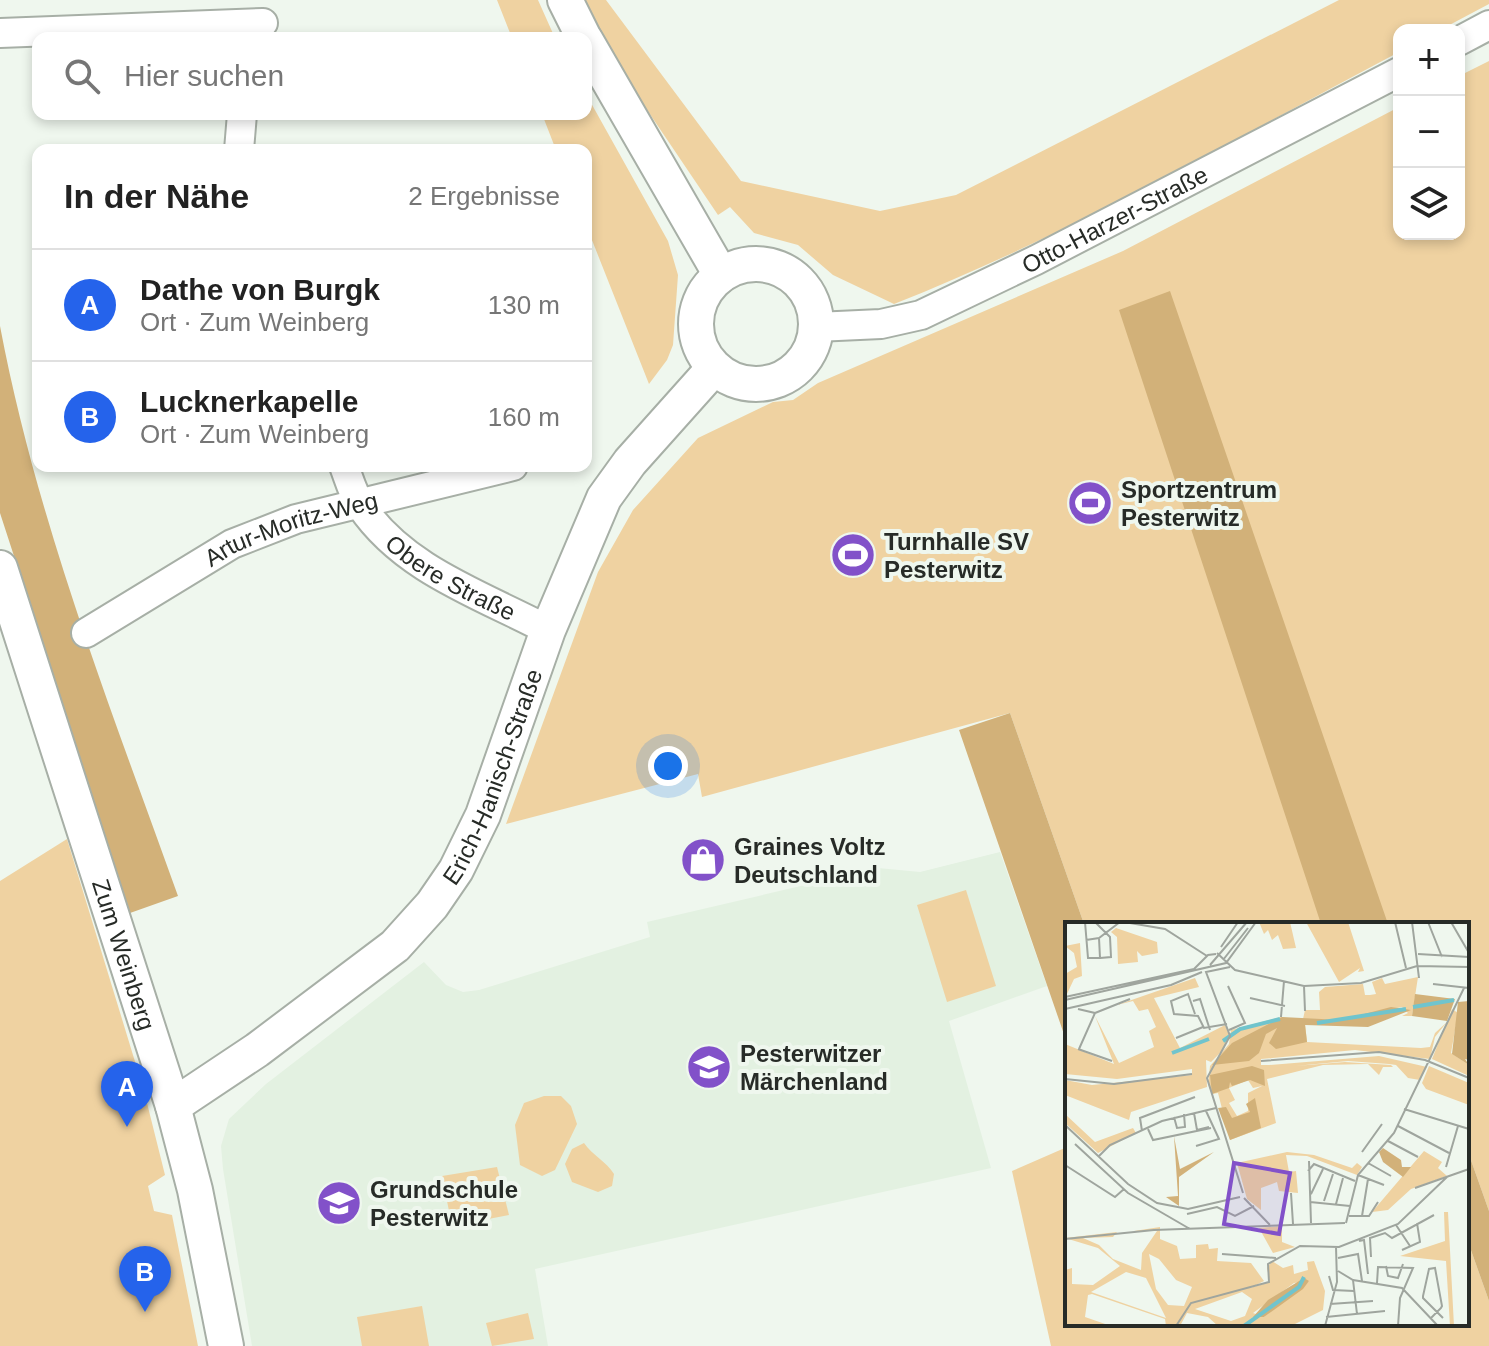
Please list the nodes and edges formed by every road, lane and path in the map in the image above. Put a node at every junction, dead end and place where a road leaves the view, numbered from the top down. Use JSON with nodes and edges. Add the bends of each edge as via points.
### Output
{"nodes":[{"id":1,"x":565,"y":0,"type":"edge"},
{"id":2,"x":266,"y":20,"type":"edge"},
{"id":3,"x":1489,"y":25,"type":"edge"},
{"id":4,"x":581,"y":32,"type":"edge"},
{"id":5,"x":0,"y":33,"type":"edge"},
{"id":6,"x":1465,"y":38,"type":"edge"},
{"id":7,"x":592,"y":52,"type":"edge"},
{"id":8,"x":1393,"y":75,"type":"edge"},
{"id":9,"x":242,"y":120,"type":"edge"},
{"id":10,"x":240,"y":144,"type":"edge"},
{"id":11,"x":721,"y":275,"type":"junction"},
{"id":12,"x":816,"y":327,"type":"junction"},
{"id":13,"x":714,"y":368,"type":"junction"},
{"id":14,"x":346,"y":472,"type":"edge"},
{"id":15,"x":489,"y":472,"type":"edge"},
{"id":16,"x":359,"y":504,"type":"junction"},
{"id":17,"x":0,"y":568,"type":"edge"},
{"id":18,"x":548,"y":630,"type":"junction"},
{"id":19,"x":86,"y":633,"type":"dead end"},
{"id":20,"x":173,"y":1106,"type":"junction"},
{"id":21,"x":226,"y":1346,"type":"edge"}],
"edges":[{"from":1,"to":4,"type":"street"},
{"from":2,"to":5,"type":"street"},
{"from":3,"to":6,"type":"street"},
{"from":7,"to":11,"type":"street"},
{"from":8,"to":12,"type":"street","name":"Otto-Harzer-Straße","via":[[921,315],[881,324]]},
{"from":9,"to":10,"type":"street"},
{"from":11,"to":12,"type":"street","via":[[757,264],[793,276],[806,290]]},
{"from":11,"to":13,"type":"street","via":[[700,303],[696,320],[704,354]]},
{"from":12,"to":13,"type":"street","via":[[813,346],[788,376],[750,384]]},
{"from":13,"to":18,"type":"street","name":"Erich-Hanisch-Straße","via":[[604,498]]},
{"from":14,"to":16,"type":"street","name":"Obere Straße"},
{"from":15,"to":16,"type":"street","name":"Artur-Moritz-Weg"},
{"from":16,"to":18,"type":"street","name":"Obere Straße","via":[[387,538],[421,566]]},
{"from":16,"to":19,"type":"street","name":"Artur-Moritz-Weg","via":[[296,519],[232,544]]},
{"from":17,"to":20,"type":"street","name":"Zum Weinberg"},
{"from":18,"to":20,"type":"street","name":"Erich-Hanisch-Straße","via":[[483,815],[432,905],[395,946]]},
{"from":20,"to":21,"type":"street","name":"Zum Weinberg"}]}
